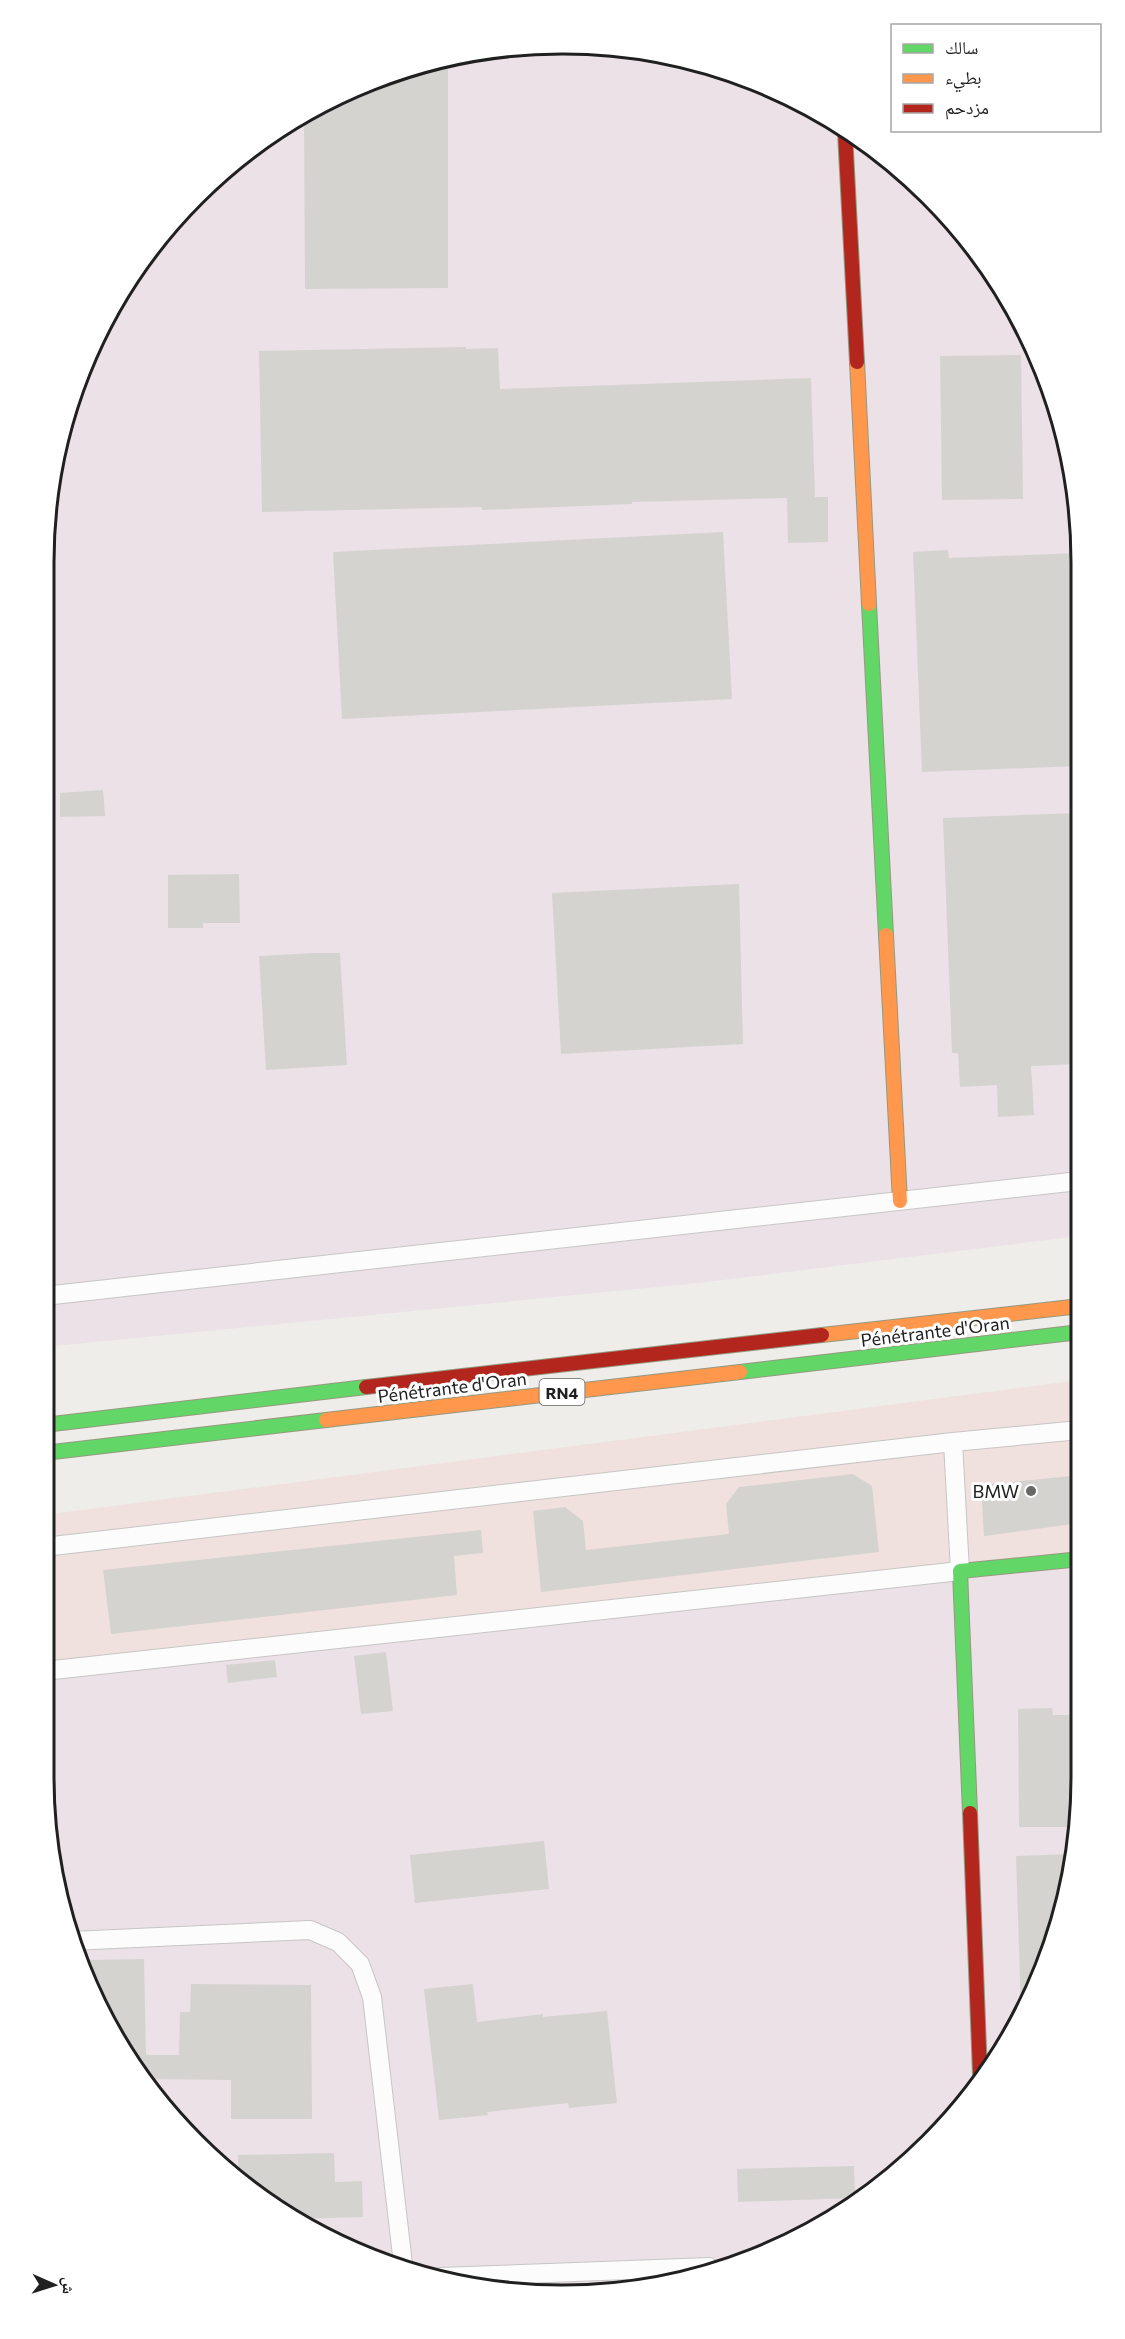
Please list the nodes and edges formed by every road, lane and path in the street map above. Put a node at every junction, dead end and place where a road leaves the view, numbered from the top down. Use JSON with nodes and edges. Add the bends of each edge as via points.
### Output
{"nodes":[{"id":1,"x":845,"y":140,"type":"edge"},
{"id":2,"x":1071,"y":1182,"type":"edge"},
{"id":3,"x":900,"y":1201,"type":"junction"},
{"id":4,"x":54,"y":1295,"type":"edge"},
{"id":5,"x":1071,"y":1307,"type":"edge"},
{"id":6,"x":1071,"y":1333,"type":"edge"},
{"id":7,"x":54,"y":1424,"type":"edge"},
{"id":8,"x":1071,"y":1431,"type":"edge"},
{"id":9,"x":953,"y":1442,"type":"junction"},
{"id":10,"x":54,"y":1452,"type":"edge"},
{"id":11,"x":54,"y":1546,"type":"edge"},
{"id":12,"x":1071,"y":1560,"type":"edge"},
{"id":13,"x":960,"y":1570,"type":"junction"},
{"id":14,"x":54,"y":1670,"type":"edge"},
{"id":15,"x":81,"y":1941,"type":"edge"},
{"id":16,"x":980,"y":2067,"type":"edge"},
{"id":17,"x":402,"y":2259,"type":"edge"},
{"id":18,"x":696,"y":2267,"type":"edge"},
{"id":19,"x":468,"y":2276,"type":"edge"}],
"edges":[{"from":1,"to":3,"type":"main road"},
{"from":2,"to":3,"type":"street"},
{"from":3,"to":4,"type":"street"},
{"from":5,"to":7,"type":"main road","name":"Pénétrante d'Oran","number":"RN4"},
{"from":6,"to":10,"type":"main road","name":"Pénétrante d'Oran","number":"RN4"},
{"from":8,"to":9,"type":"street"},
{"from":9,"to":11,"type":"street"},
{"from":9,"to":13,"type":"street"},
{"from":12,"to":13,"type":"main road"},
{"from":13,"to":14,"type":"street"},
{"from":13,"to":16,"type":"main road"},
{"from":15,"to":17,"type":"street","via":[[310,1930],[338,1942],[360,1964],[372,1997]]},
{"from":18,"to":19,"type":"street"}]}
